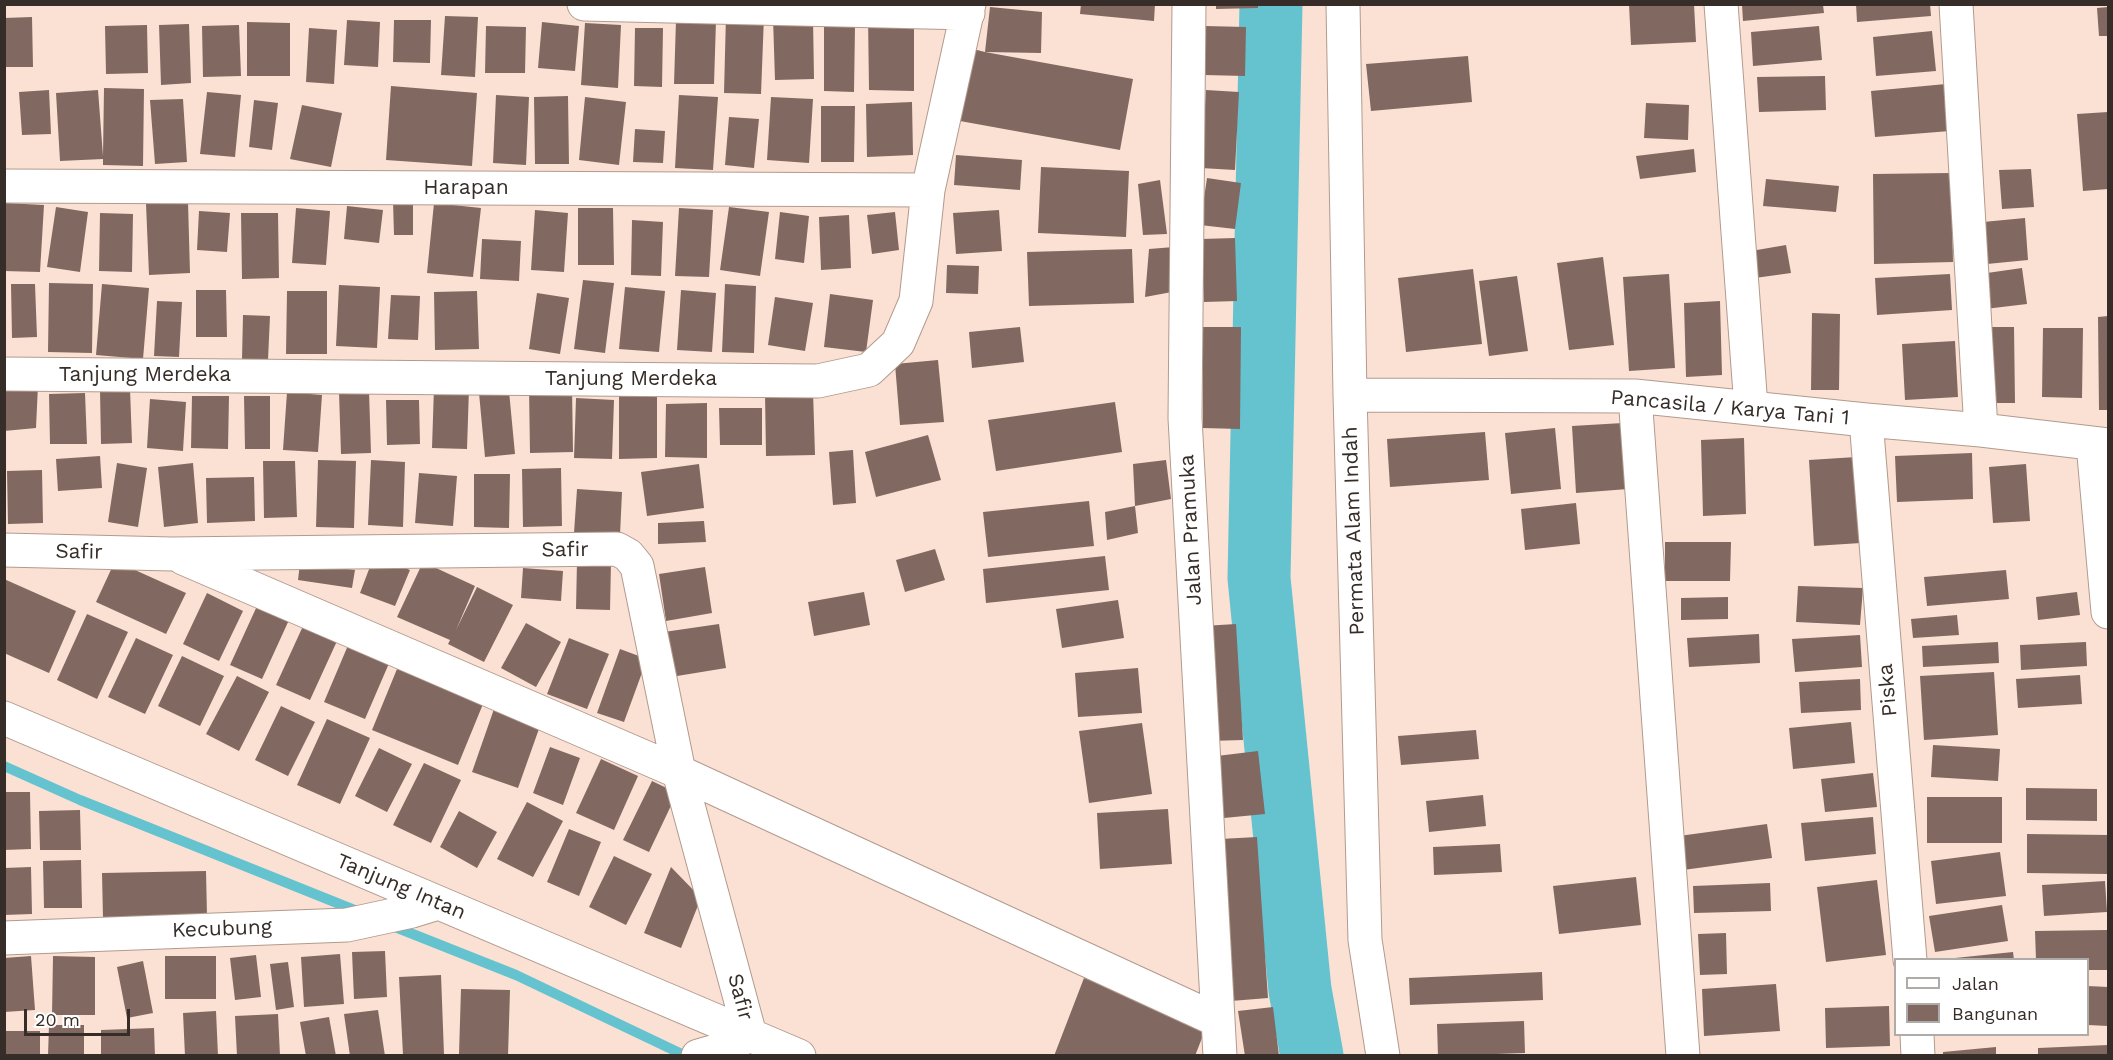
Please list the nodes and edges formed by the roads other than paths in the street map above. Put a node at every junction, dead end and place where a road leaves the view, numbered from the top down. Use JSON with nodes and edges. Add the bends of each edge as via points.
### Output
{"nodes":[{"id":1,"x":585,"y":4,"type":"edge"},
{"id":2,"x":1189,"y":4,"type":"edge"},
{"id":3,"x":1343,"y":4,"type":"edge"},
{"id":4,"x":1722,"y":4,"type":"edge"},
{"id":5,"x":1956,"y":4,"type":"edge"},
{"id":6,"x":969,"y":9,"type":"edge"},
{"id":7,"x":4,"y":186,"type":"edge"},
{"id":8,"x":928,"y":190,"type":"junction"},
{"id":9,"x":4,"y":374,"type":"edge"},
{"id":10,"x":1350,"y":395,"type":"junction"},
{"id":11,"x":1635,"y":396,"type":"junction"},
{"id":12,"x":1751,"y":407,"type":"junction"},
{"id":13,"x":1866,"y":420,"type":"junction"},
{"id":14,"x":1981,"y":430,"type":"junction"},
{"id":15,"x":2101,"y":445,"type":"edge"},
{"id":16,"x":4,"y":550,"type":"edge"},
{"id":17,"x":172,"y":554,"type":"junction"},
{"id":18,"x":2109,"y":612,"type":"edge"},
{"id":19,"x":4,"y":718,"type":"edge"},
{"id":20,"x":679,"y":772,"type":"junction"},
{"id":21,"x":425,"y":907,"type":"junction"},
{"id":22,"x":4,"y":938,"type":"edge"},
{"id":23,"x":1910,"y":958,"type":"edge"},
{"id":24,"x":1216,"y":1020,"type":"junction"},
{"id":25,"x":750,"y":1035,"type":"junction"},
{"id":26,"x":1917,"y":1036,"type":"edge"},
{"id":27,"x":709,"y":1053,"type":"edge"},
{"id":28,"x":799,"y":1056,"type":"edge"},
{"id":29,"x":1220,"y":1056,"type":"edge"},
{"id":30,"x":1383,"y":1056,"type":"edge"},
{"id":31,"x":1683,"y":1056,"type":"edge"},
{"id":32,"x":1918,"y":1056,"type":"edge"}],
"edges":[{"from":1,"to":6,"type":"street"},
{"from":2,"to":24,"type":"street","name":"Jalan Pramuka","via":[[1185,418]]},
{"from":3,"to":10,"type":"street","name":"Permata Alam Indah"},
{"from":4,"to":12,"type":"street"},
{"from":5,"to":14,"type":"street"},
{"from":6,"to":8,"type":"street","name":"Tanjung Merdeka"},
{"from":7,"to":8,"type":"street","name":"Harapan"},
{"from":8,"to":9,"type":"street","name":"Tanjung Merdeka","via":[[915,301],[898,343],[869,370],[818,381]]},
{"from":10,"to":11,"type":"street","name":"Pancasila / Karya Tani 1"},
{"from":10,"to":30,"type":"street","name":"Permata Alam Indah","via":[[1365,940]]},
{"from":11,"to":12,"type":"street","name":"Pancasila / Karya Tani 1"},
{"from":11,"to":31,"type":"street"},
{"from":12,"to":13,"type":"street","name":"Pancasila / Karya Tani 1"},
{"from":13,"to":14,"type":"street","name":"Pancasila / Karya Tani 1"},
{"from":13,"to":23,"type":"street","name":"Piska"},
{"from":14,"to":15,"type":"street","name":"Pancasila / Karya Tani 1"},
{"from":15,"to":18,"type":"street"},
{"from":16,"to":17,"type":"street","name":"Safir"},
{"from":17,"to":20,"type":"street"},
{"from":17,"to":20,"type":"street","name":"Safir","via":[[617,549],[637,566]]},
{"from":19,"to":21,"type":"street","name":"Tanjung Intan"},
{"from":20,"to":24,"type":"street"},
{"from":20,"to":25,"type":"street","name":"Safir"},
{"from":21,"to":22,"type":"street","name":"Kecubung","via":[[347,925]]},
{"from":21,"to":25,"type":"street","name":"Tanjung Intan"},
{"from":24,"to":29,"type":"street","name":"Jalan Pramuka"},
{"from":25,"to":27,"type":"street"},
{"from":25,"to":28,"type":"street","name":"Tanjung Intan"},
{"from":26,"to":32,"type":"street"}]}
